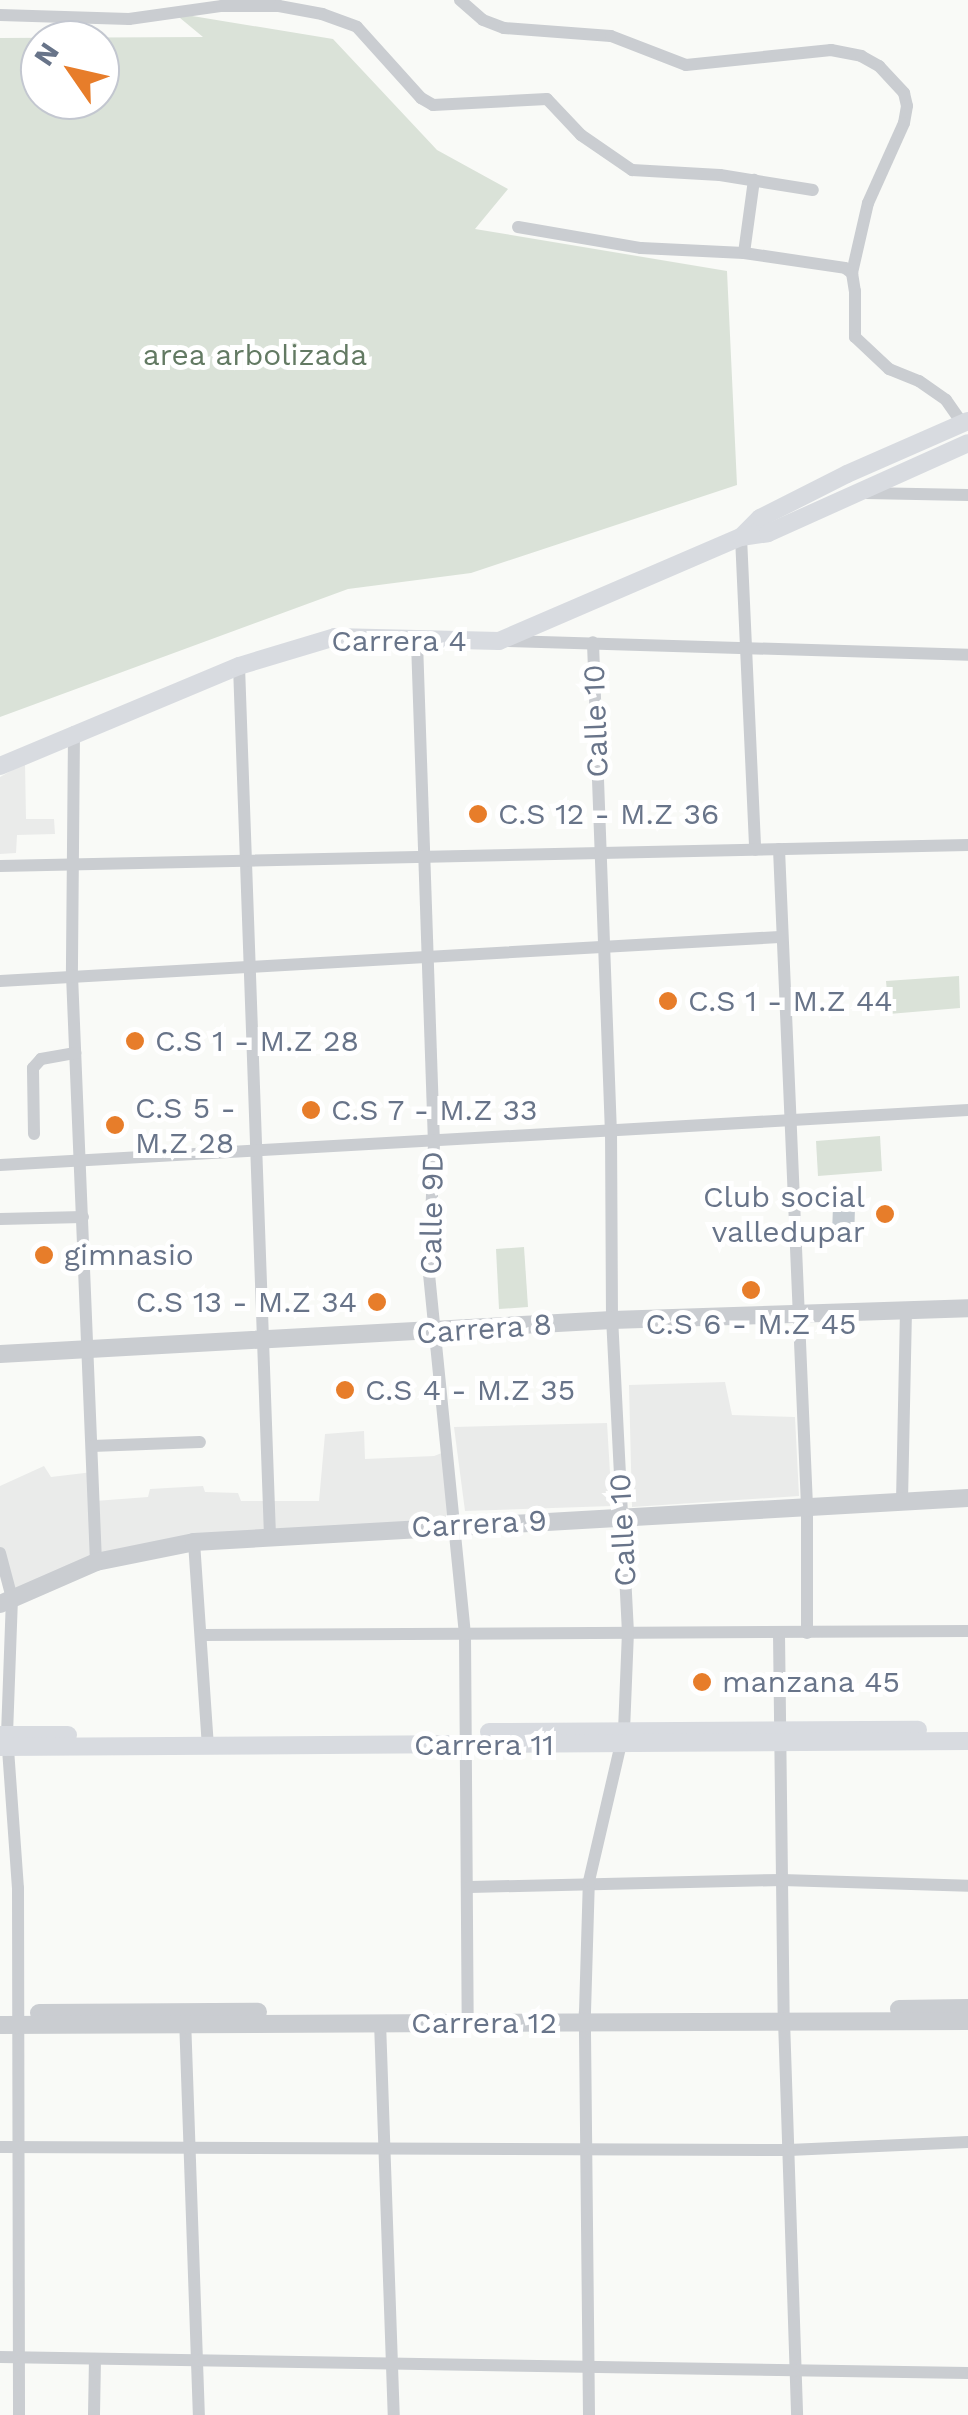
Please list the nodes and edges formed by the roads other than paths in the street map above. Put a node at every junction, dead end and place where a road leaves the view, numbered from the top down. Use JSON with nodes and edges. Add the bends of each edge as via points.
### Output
{"nodes":[{"id":1,"x":460,"y":0,"type":"edge"},
{"id":2,"x":0,"y":15,"type":"edge"},
{"id":3,"x":754,"y":180,"type":"junction"},
{"id":4,"x":813,"y":190,"type":"dead end"},
{"id":5,"x":518,"y":227,"type":"dead end"},
{"id":6,"x":744,"y":253,"type":"junction"},
{"id":7,"x":852,"y":273,"type":"junction"},
{"id":8,"x":966,"y":432,"type":"edge"},
{"id":9,"x":853,"y":492,"type":"junction"},
{"id":10,"x":968,"y":495,"type":"edge"},
{"id":11,"x":741,"y":536,"type":"junction"},
{"id":12,"x":499,"y":640,"type":"junction"},
{"id":13,"x":417,"y":642,"type":"junction"},
{"id":14,"x":593,"y":642,"type":"junction"},
{"id":15,"x":747,"y":647,"type":"junction"},
{"id":16,"x":968,"y":655,"type":"edge"},
{"id":17,"x":239,"y":666,"type":"junction"},
{"id":18,"x":74,"y":732,"type":"junction"},
{"id":19,"x":0,"y":766,"type":"edge"},
{"id":20,"x":968,"y":845,"type":"edge"},
{"id":21,"x":779,"y":849,"type":"junction"},
{"id":22,"x":755,"y":850,"type":"junction"},
{"id":23,"x":600,"y":853,"type":"junction"},
{"id":24,"x":422,"y":857,"type":"junction"},
{"id":25,"x":245,"y":861,"type":"junction"},
{"id":26,"x":71,"y":865,"type":"junction"},
{"id":27,"x":0,"y":866,"type":"edge"},
{"id":28,"x":780,"y":937,"type":"junction"},
{"id":29,"x":604,"y":947,"type":"junction"},
{"id":30,"x":428,"y":957,"type":"junction"},
{"id":31,"x":248,"y":968,"type":"junction"},
{"id":32,"x":72,"y":975,"type":"junction"},
{"id":33,"x":0,"y":981,"type":"edge"},
{"id":34,"x":76,"y":1053,"type":"junction"},
{"id":35,"x":968,"y":1110,"type":"edge"},
{"id":36,"x":787,"y":1121,"type":"junction"},
{"id":37,"x":34,"y":1134,"type":"dead end"},
{"id":38,"x":611,"y":1134,"type":"junction"},
{"id":39,"x":434,"y":1143,"type":"junction"},
{"id":40,"x":253,"y":1153,"type":"junction"},
{"id":41,"x":80,"y":1162,"type":"junction"},
{"id":42,"x":0,"y":1165,"type":"edge"},
{"id":43,"x":83,"y":1216,"type":"junction"},
{"id":44,"x":0,"y":1220,"type":"edge"},
{"id":45,"x":968,"y":1308,"type":"edge"},
{"id":46,"x":906,"y":1310,"type":"junction"},
{"id":47,"x":800,"y":1315,"type":"junction"},
{"id":48,"x":612,"y":1320,"type":"junction"},
{"id":49,"x":434,"y":1333,"type":"junction"},
{"id":50,"x":262,"y":1339,"type":"junction"},
{"id":51,"x":88,"y":1350,"type":"junction"},
{"id":52,"x":0,"y":1354,"type":"edge"},
{"id":53,"x":200,"y":1442,"type":"dead end"},
{"id":54,"x":92,"y":1446,"type":"junction"},
{"id":55,"x":968,"y":1498,"type":"edge"},
{"id":56,"x":902,"y":1502,"type":"junction"},
{"id":57,"x":807,"y":1507,"type":"junction"},
{"id":58,"x":622,"y":1516,"type":"junction"},
{"id":59,"x":455,"y":1524,"type":"junction"},
{"id":60,"x":270,"y":1537,"type":"junction"},
{"id":61,"x":194,"y":1542,"type":"junction"},
{"id":62,"x":0,"y":1553,"type":"edge"},
{"id":63,"x":96,"y":1562,"type":"junction"},
{"id":64,"x":6,"y":1601,"type":"edge"},
{"id":65,"x":968,"y":1630,"type":"edge"},
{"id":66,"x":628,"y":1632,"type":"junction"},
{"id":67,"x":807,"y":1633,"type":"junction"},
{"id":68,"x":779,"y":1634,"type":"junction"},
{"id":69,"x":464,"y":1635,"type":"junction"},
{"id":70,"x":202,"y":1636,"type":"junction"},
{"id":71,"x":968,"y":1730,"type":"edge"},
{"id":72,"x":779,"y":1737,"type":"junction"},
{"id":73,"x":465,"y":1738,"type":"junction"},
{"id":74,"x":622,"y":1738,"type":"junction"},
{"id":75,"x":208,"y":1740,"type":"junction"},
{"id":76,"x":4,"y":1741,"type":"edge"},
{"id":77,"x":968,"y":1741,"type":"edge"},
{"id":78,"x":782,"y":1880,"type":"junction"},
{"id":79,"x":588,"y":1881,"type":"junction"},
{"id":80,"x":968,"y":1886,"type":"edge"},
{"id":81,"x":470,"y":1887,"type":"junction"},
{"id":82,"x":0,"y":1888,"type":"edge"},
{"id":83,"x":18,"y":1888,"type":"junction"},
{"id":84,"x":968,"y":2008,"type":"edge"},
{"id":85,"x":784,"y":2015,"type":"junction"},
{"id":86,"x":468,"y":2018,"type":"junction"},
{"id":87,"x":585,"y":2018,"type":"junction"},
{"id":88,"x":9,"y":2019,"type":"edge"},
{"id":89,"x":185,"y":2019,"type":"junction"},
{"id":90,"x":968,"y":2021,"type":"edge"},
{"id":91,"x":380,"y":2022,"type":"junction"},
{"id":92,"x":968,"y":2142,"type":"edge"},
{"id":93,"x":190,"y":2145,"type":"junction"},
{"id":94,"x":0,"y":2147,"type":"edge"},
{"id":95,"x":20,"y":2147,"type":"junction"},
{"id":96,"x":385,"y":2148,"type":"junction"},
{"id":97,"x":585,"y":2149,"type":"junction"},
{"id":98,"x":790,"y":2150,"type":"junction"},
{"id":99,"x":0,"y":2358,"type":"edge"},
{"id":100,"x":20,"y":2358,"type":"junction"},
{"id":101,"x":95,"y":2360,"type":"junction"},
{"id":102,"x":197,"y":2362,"type":"junction"},
{"id":103,"x":393,"y":2366,"type":"junction"},
{"id":104,"x":588,"y":2370,"type":"junction"},
{"id":105,"x":796,"y":2372,"type":"junction"},
{"id":106,"x":968,"y":2373,"type":"edge"},
{"id":107,"x":19,"y":2415,"type":"edge"},
{"id":108,"x":94,"y":2415,"type":"edge"},
{"id":109,"x":199,"y":2415,"type":"edge"},
{"id":110,"x":394,"y":2415,"type":"edge"},
{"id":111,"x":589,"y":2415,"type":"edge"},
{"id":112,"x":797,"y":2415,"type":"edge"}],
"edges":[{"from":1,"to":7,"type":"street","via":[[504,28],[611,36],[686,65],[830,50],[879,66],[907,106],[868,203]]},
{"from":2,"to":3,"type":"street","via":[[129,19],[260,6],[322,14],[357,27],[433,105],[546,100],[580,136],[632,170]]},
{"from":3,"to":4,"type":"street"},
{"from":3,"to":6,"type":"street"},
{"from":5,"to":6,"type":"street","via":[[641,248]]},
{"from":6,"to":7,"type":"street","via":[[832,264]]},
{"from":7,"to":8,"type":"street","via":[[855,337],[889,369],[946,400]]},
{"from":8,"to":9,"type":"main road","name":"Carrera 4"},
{"from":8,"to":11,"type":"main road","name":"Carrera 4","via":[[778,509]]},
{"from":9,"to":10,"type":"street"},
{"from":9,"to":11,"type":"main road","name":"Carrera 4","via":[[768,533]]},
{"from":11,"to":12,"type":"main road","name":"Carrera 4"},
{"from":11,"to":15,"type":"street"},
{"from":12,"to":13,"type":"main road","name":"Carrera 4"},
{"from":12,"to":14,"type":"street"},
{"from":13,"to":17,"type":"main road","name":"Carrera 4","via":[[335,637]]},
{"from":13,"to":24,"type":"street","name":"Calle 9D"},
{"from":14,"to":15,"type":"street"},
{"from":14,"to":23,"type":"street","name":"Calle 10"},
{"from":15,"to":16,"type":"street"},
{"from":15,"to":22,"type":"street"},
{"from":17,"to":18,"type":"main road","name":"Carrera 4"},
{"from":17,"to":25,"type":"street"},
{"from":18,"to":19,"type":"main road","name":"Carrera 4"},
{"from":18,"to":26,"type":"street"},
{"from":20,"to":21,"type":"street"},
{"from":21,"to":22,"type":"street"},
{"from":21,"to":28,"type":"street"},
{"from":22,"to":23,"type":"street"},
{"from":23,"to":24,"type":"street"},
{"from":23,"to":29,"type":"street","name":"Calle 10"},
{"from":24,"to":25,"type":"street"},
{"from":24,"to":30,"type":"street","name":"Calle 9D"},
{"from":25,"to":26,"type":"street"},
{"from":25,"to":31,"type":"street"},
{"from":26,"to":27,"type":"street"},
{"from":26,"to":32,"type":"street"},
{"from":28,"to":29,"type":"street"},
{"from":28,"to":36,"type":"street"},
{"from":29,"to":30,"type":"street"},
{"from":29,"to":38,"type":"street","name":"Calle 10"},
{"from":30,"to":31,"type":"street"},
{"from":30,"to":39,"type":"street","name":"Calle 9D"},
{"from":31,"to":32,"type":"street"},
{"from":31,"to":40,"type":"street"},
{"from":32,"to":33,"type":"street"},
{"from":32,"to":34,"type":"street"},
{"from":34,"to":37,"type":"street","via":[[41,1059],[33,1068]]},
{"from":34,"to":41,"type":"street"},
{"from":35,"to":36,"type":"street"},
{"from":36,"to":38,"type":"street"},
{"from":36,"to":47,"type":"street"},
{"from":38,"to":39,"type":"street"},
{"from":38,"to":48,"type":"street","name":"Calle 10"},
{"from":39,"to":40,"type":"street"},
{"from":39,"to":49,"type":"street","name":"Calle 9D"},
{"from":40,"to":41,"type":"street"},
{"from":40,"to":50,"type":"street"},
{"from":41,"to":42,"type":"street"},
{"from":41,"to":43,"type":"street"},
{"from":43,"to":44,"type":"street"},
{"from":43,"to":51,"type":"street"},
{"from":45,"to":46,"type":"street","name":"Carrera 8"},
{"from":46,"to":47,"type":"street","name":"Carrera 8"},
{"from":46,"to":56,"type":"street"},
{"from":47,"to":48,"type":"street","name":"Carrera 8"},
{"from":47,"to":57,"type":"street"},
{"from":48,"to":49,"type":"street","name":"Carrera 8"},
{"from":48,"to":58,"type":"street","name":"Calle 10"},
{"from":49,"to":50,"type":"street","name":"Carrera 8"},
{"from":49,"to":59,"type":"street","name":"Calle 9D"},
{"from":50,"to":51,"type":"street","name":"Carrera 8"},
{"from":50,"to":60,"type":"street"},
{"from":51,"to":52,"type":"street","name":"Carrera 8"},
{"from":51,"to":54,"type":"street"},
{"from":53,"to":54,"type":"street"},
{"from":54,"to":63,"type":"street"},
{"from":55,"to":56,"type":"street","name":"Carrera 9"},
{"from":56,"to":57,"type":"street","name":"Carrera 9"},
{"from":57,"to":58,"type":"street","name":"Carrera 9"},
{"from":57,"to":67,"type":"street"},
{"from":58,"to":59,"type":"street","name":"Carrera 9"},
{"from":58,"to":66,"type":"street","name":"Calle 10"},
{"from":59,"to":60,"type":"street","name":"Carrera 9"},
{"from":59,"to":69,"type":"street","name":"Calle 9D"},
{"from":60,"to":61,"type":"street","name":"Carrera 9"},
{"from":61,"to":63,"type":"street","name":"Carrera 9"},
{"from":61,"to":70,"type":"street"},
{"from":62,"to":64,"type":"street"},
{"from":63,"to":64,"type":"street","name":"Carrera 9"},
{"from":64,"to":76,"type":"street"},
{"from":65,"to":67,"type":"street"},
{"from":66,"to":68,"type":"street"},
{"from":66,"to":69,"type":"street"},
{"from":66,"to":74,"type":"street","name":"Calle 10"},
{"from":67,"to":68,"type":"street"},
{"from":68,"to":72,"type":"street"},
{"from":69,"to":70,"type":"street"},
{"from":69,"to":73,"type":"street","name":"Calle 9D"},
{"from":70,"to":75,"type":"street"},
{"from":71,"to":72,"type":"main road","name":"Carrera 11"},
{"from":72,"to":74,"type":"main road","name":"Carrera 11"},
{"from":72,"to":77,"type":"main road","name":"Carrera 11"},
{"from":72,"to":78,"type":"street"},
{"from":73,"to":74,"type":"main road","name":"Carrera 11"},
{"from":73,"to":75,"type":"main road","name":"Carrera 11"},
{"from":73,"to":81,"type":"street","name":"Calle 9D"},
{"from":74,"to":79,"type":"street","name":"Calle 10"},
{"from":75,"to":76,"type":"main road","name":"Carrera 11"},
{"from":76,"to":83,"type":"street"},
{"from":78,"to":79,"type":"street"},
{"from":78,"to":80,"type":"street"},
{"from":78,"to":85,"type":"street"},
{"from":79,"to":81,"type":"street"},
{"from":79,"to":87,"type":"street","name":"Calle 10"},
{"from":81,"to":86,"type":"street","name":"Calle 9D"},
{"from":82,"to":83,"type":"street"},
{"from":83,"to":88,"type":"street"},
{"from":84,"to":85,"type":"street","name":"Carrera 12"},
{"from":85,"to":87,"type":"street","name":"Carrera 12"},
{"from":85,"to":90,"type":"street","name":"Carrera 12"},
{"from":85,"to":98,"type":"street"},
{"from":86,"to":87,"type":"street","name":"Carrera 12"},
{"from":86,"to":89,"type":"street","name":"Carrera 12"},
{"from":86,"to":91,"type":"street","name":"Carrera 12"},
{"from":87,"to":97,"type":"street","name":"Calle 10"},
{"from":88,"to":89,"type":"street","name":"Carrera 12"},
{"from":88,"to":95,"type":"street"},
{"from":89,"to":91,"type":"street","name":"Carrera 12"},
{"from":89,"to":93,"type":"street"},
{"from":91,"to":96,"type":"street"},
{"from":92,"to":98,"type":"street"},
{"from":93,"to":95,"type":"street"},
{"from":93,"to":96,"type":"street"},
{"from":93,"to":102,"type":"street"},
{"from":94,"to":95,"type":"street"},
{"from":95,"to":100,"type":"street"},
{"from":96,"to":97,"type":"street"},
{"from":96,"to":103,"type":"street"},
{"from":97,"to":98,"type":"street"},
{"from":97,"to":104,"type":"street","name":"Calle 10"},
{"from":98,"to":105,"type":"street"},
{"from":99,"to":100,"type":"street"},
{"from":100,"to":101,"type":"street"},
{"from":100,"to":107,"type":"street"},
{"from":101,"to":102,"type":"street"},
{"from":101,"to":108,"type":"street"},
{"from":102,"to":103,"type":"street"},
{"from":102,"to":109,"type":"street"},
{"from":103,"to":104,"type":"street"},
{"from":103,"to":110,"type":"street"},
{"from":104,"to":105,"type":"street"},
{"from":104,"to":111,"type":"street","name":"Calle 10"},
{"from":105,"to":106,"type":"street"},
{"from":105,"to":112,"type":"street"}]}
